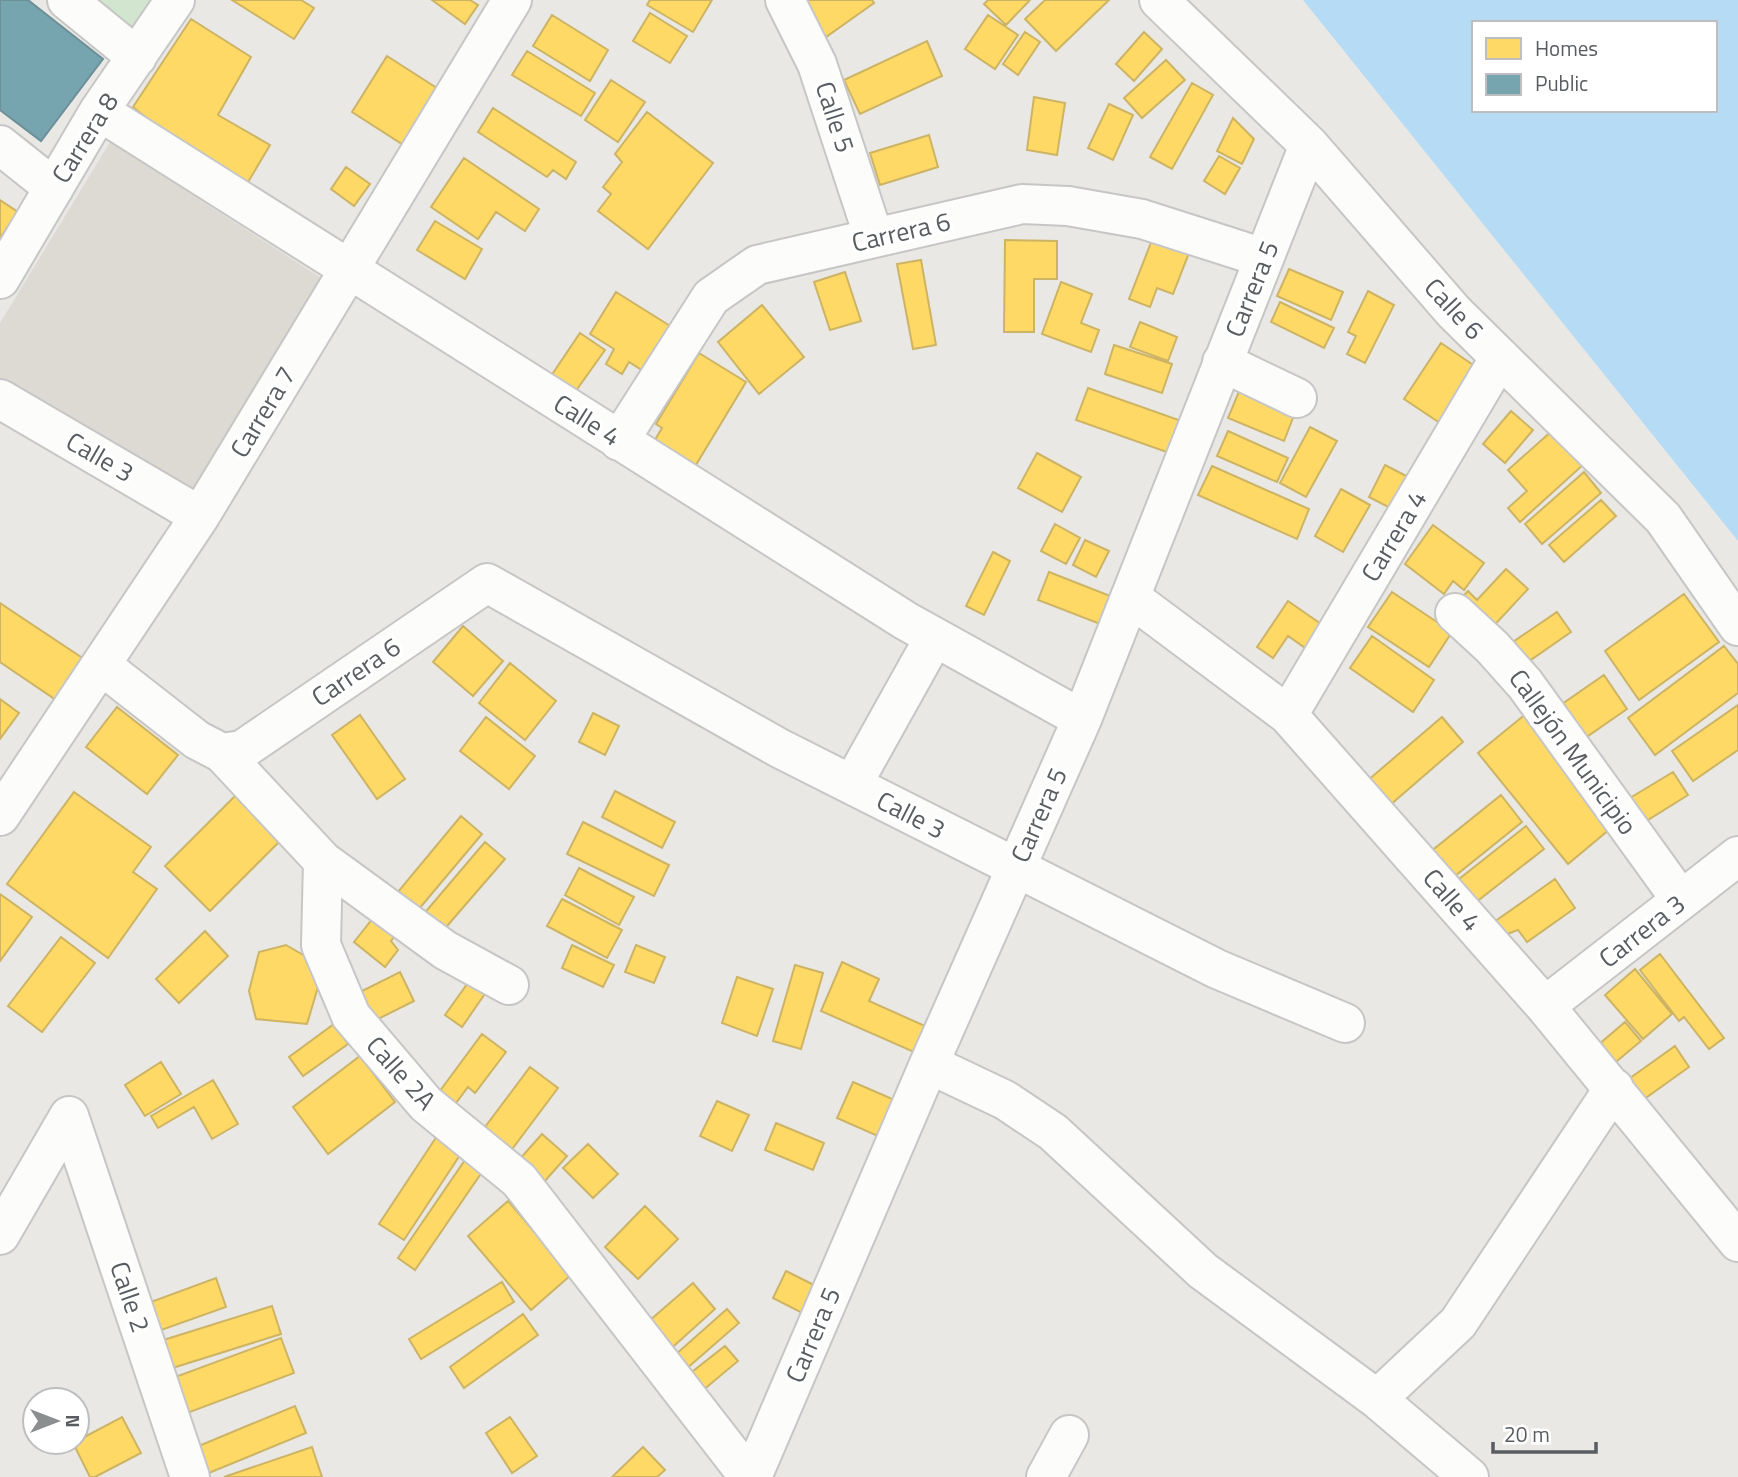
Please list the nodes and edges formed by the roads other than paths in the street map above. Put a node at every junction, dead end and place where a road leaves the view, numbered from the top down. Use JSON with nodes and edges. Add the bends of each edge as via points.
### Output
{"nodes":[{"id":1,"x":67,"y":0,"type":"edge"},
{"id":2,"x":175,"y":0,"type":"edge"},
{"id":3,"x":512,"y":0,"type":"edge"},
{"id":4,"x":785,"y":0,"type":"edge"},
{"id":5,"x":1159,"y":0,"type":"edge"},
{"id":6,"x":136,"y":57,"type":"junction"},
{"id":7,"x":99,"y":111,"type":"junction"},
{"id":8,"x":0,"y":145,"type":"edge"},
{"id":9,"x":1309,"y":145,"type":"junction"},
{"id":10,"x":54,"y":188,"type":"junction"},
{"id":11,"x":874,"y":238,"type":"junction"},
{"id":12,"x":1264,"y":258,"type":"junction"},
{"id":13,"x":350,"y":270,"type":"junction"},
{"id":14,"x":0,"y":279,"type":"edge"},
{"id":15,"x":1500,"y":358,"type":"junction"},
{"id":16,"x":1222,"y":362,"type":"junction"},
{"id":17,"x":1297,"y":398,"type":"dead end"},
{"id":18,"x":0,"y":399,"type":"edge"},
{"id":19,"x":620,"y":441,"type":"junction"},
{"id":20,"x":200,"y":516,"type":"junction"},
{"id":21,"x":487,"y":583,"type":"joint"},
{"id":22,"x":1130,"y":597,"type":"junction"},
{"id":23,"x":1455,"y":613,"type":"dead end"},
{"id":24,"x":1738,"y":626,"type":"edge"},
{"id":25,"x":934,"y":638,"type":"junction"},
{"id":26,"x":101,"y":665,"type":"junction"},
{"id":27,"x":1288,"y":715,"type":"junction"},
{"id":28,"x":1082,"y":719,"type":"junction"},
{"id":29,"x":222,"y":752,"type":"junction"},
{"id":30,"x":852,"y":785,"type":"junction"},
{"id":31,"x":0,"y":816,"type":"edge"},
{"id":32,"x":1738,"y":856,"type":"edge"},
{"id":33,"x":323,"y":861,"type":"junction"},
{"id":34,"x":1015,"y":868,"type":"junction"},
{"id":35,"x":1681,"y":900,"type":"junction"},
{"id":36,"x":509,"y":985,"type":"dead end"},
{"id":37,"x":1545,"y":1006,"type":"junction"},
{"id":38,"x":1345,"y":1023,"type":"dead end"},
{"id":39,"x":929,"y":1064,"type":"junction"},
{"id":40,"x":1614,"y":1088,"type":"junction"},
{"id":41,"x":0,"y":1235,"type":"edge"},
{"id":42,"x":1738,"y":1242,"type":"edge"},
{"id":43,"x":1377,"y":1399,"type":"junction"},
{"id":44,"x":1069,"y":1435,"type":"dead end"},
{"id":45,"x":190,"y":1477,"type":"edge"},
{"id":46,"x":751,"y":1477,"type":"edge"},
{"id":47,"x":1046,"y":1477,"type":"edge"},
{"id":48,"x":1469,"y":1477,"type":"edge"}],
"edges":[{"from":1,"to":6,"type":"street"},
{"from":2,"to":6,"type":"street","name":"Carrera 8"},
{"from":3,"to":13,"type":"street","name":"Carrera 7"},
{"from":4,"to":11,"type":"street","name":"Calle 5","via":[[817,64]]},
{"from":5,"to":9,"type":"street","name":"Calle 6"},
{"from":6,"to":7,"type":"street","name":"Carrera 8"},
{"from":7,"to":10,"type":"street","name":"Carrera 8"},
{"from":7,"to":13,"type":"street","name":"Calle 4"},
{"from":8,"to":10,"type":"street"},
{"from":9,"to":12,"type":"street","name":"Carrera 5"},
{"from":9,"to":15,"type":"street","name":"Calle 6","via":[[1454,312]]},
{"from":10,"to":14,"type":"street","name":"Carrera 8"},
{"from":11,"to":12,"type":"street","name":"Carrera 6","via":[[1022,204],[1068,206],[1142,219]]},
{"from":11,"to":19,"type":"street","name":"Carrera 6","via":[[757,265],[711,297]]},
{"from":12,"to":16,"type":"street","name":"Carrera 5"},
{"from":13,"to":19,"type":"street","name":"Calle 4"},
{"from":13,"to":20,"type":"street","name":"Carrera 7"},
{"from":15,"to":24,"type":"street","name":"Calle 6","via":[[1663,518]]},
{"from":15,"to":27,"type":"street","name":"Carrera 4"},
{"from":16,"to":17,"type":"street"},
{"from":16,"to":22,"type":"street","name":"Carrera 5"},
{"from":18,"to":20,"type":"street","name":"Calle 3"},
{"from":19,"to":25,"type":"street","name":"Calle 4"},
{"from":20,"to":26,"type":"street","name":"Carrera 7"},
{"from":21,"to":29,"type":"street","name":"Carrera 6","via":[[242,750]]},
{"from":21,"to":30,"type":"street","name":"Calle 3"},
{"from":22,"to":27,"type":"street","name":"Calle 4"},
{"from":22,"to":28,"type":"street","name":"Carrera 5"},
{"from":23,"to":35,"type":"street","name":"Callejón Municipio","via":[[1525,684]]},
{"from":25,"to":28,"type":"street","name":"Calle 4"},
{"from":25,"to":30,"type":"street"},
{"from":26,"to":29,"type":"street","via":[[197,740]]},
{"from":26,"to":31,"type":"street","name":"Carrera 7"},
{"from":27,"to":37,"type":"street","name":"Calle 4"},
{"from":28,"to":34,"type":"street","name":"Carrera 5"},
{"from":29,"to":33,"type":"street"},
{"from":30,"to":34,"type":"street","name":"Calle 3"},
{"from":32,"to":35,"type":"street","name":"Carrera 3"},
{"from":33,"to":36,"type":"street","via":[[445,950]]},
{"from":33,"to":46,"type":"street","name":"Calle 2A","via":[[321,945],[351,1016],[426,1104],[519,1181]]},
{"from":34,"to":38,"type":"street","name":"Calle 3","via":[[1217,969]]},
{"from":34,"to":39,"type":"street","name":"Carrera 5"},
{"from":35,"to":37,"type":"street","name":"Carrera 3"},
{"from":37,"to":40,"type":"street","name":"Calle 4"},
{"from":39,"to":43,"type":"street","via":[[1005,1100],[1053,1132],[1203,1271]]},
{"from":39,"to":46,"type":"street","name":"Carrera 5"},
{"from":40,"to":42,"type":"street","name":"Calle 4"},
{"from":40,"to":43,"type":"street","via":[[1458,1322]]},
{"from":41,"to":45,"type":"street","name":"Calle 2","via":[[69,1116]]},
{"from":43,"to":48,"type":"street"},
{"from":44,"to":47,"type":"street"}]}
